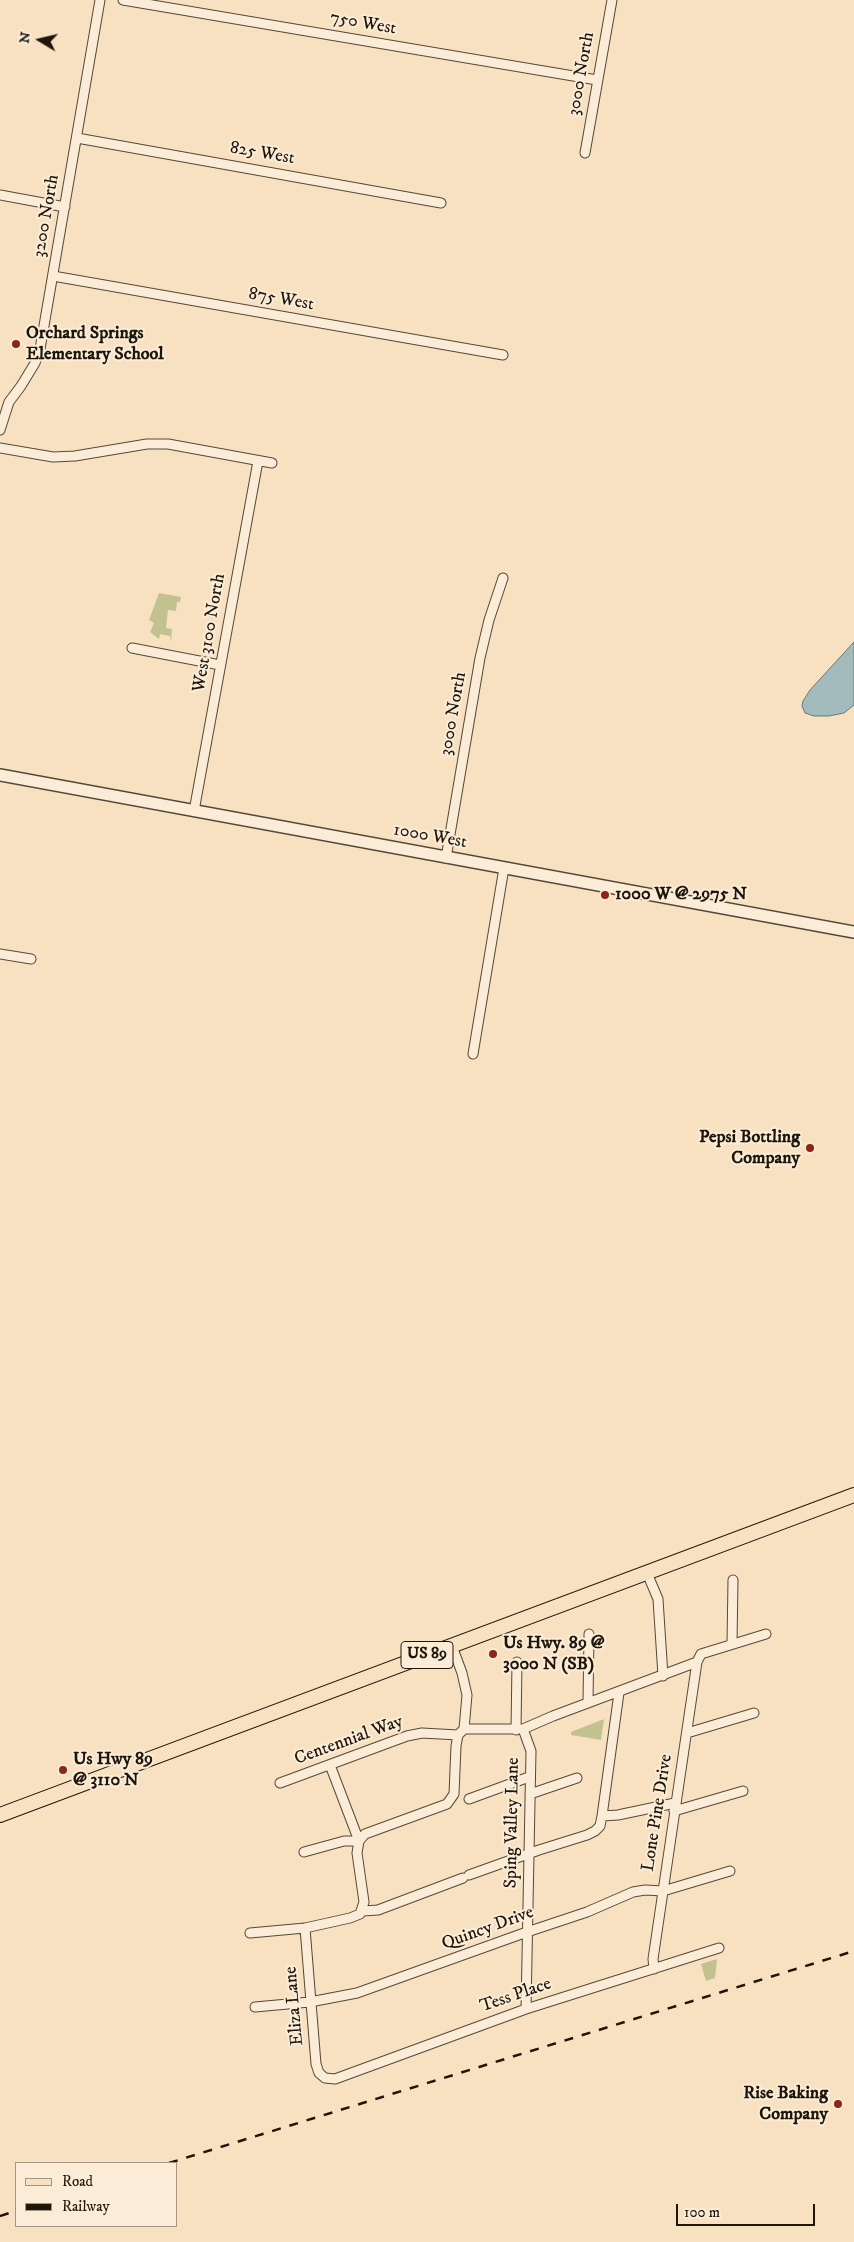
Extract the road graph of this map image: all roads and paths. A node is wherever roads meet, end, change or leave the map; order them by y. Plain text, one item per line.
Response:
1 (100, 0) edge
2 (123, 0) edge
3 (612, 0) edge
4 (597, 80) junction
5 (77, 138) junction
6 (585, 153) dead end
7 (0, 195) edge
8 (441, 203) dead end
9 (65, 207) junction
10 (53, 276) junction
11 (503, 355) dead end
12 (0, 430) edge
13 (0, 448) edge
14 (258, 460) junction
15 (272, 463) dead end
16 (503, 578) dead end
17 (132, 648) dead end
18 (220, 665) junction
19 (0, 776) edge
20 (194, 811) junction
21 (446, 858) junction
22 (504, 868) junction
23 (854, 932) edge
24 (0, 954) edge
25 (31, 959) dead end
26 (473, 1054) dead end
27 (854, 1495) edge
28 (647, 1574) junction
29 (733, 1580) dead end
30 (589, 1634) dead end
31 (766, 1634) dead end
32 (732, 1644) junction
33 (452, 1646) junction
34 (517, 1662) dead end
35 (697, 1662) junction
36 (663, 1676) junction
37 (619, 1693) junction
38 (588, 1703) junction
39 (754, 1713) dead end
40 (520, 1730) junction
41 (461, 1732) junction
42 (687, 1733) junction
43 (330, 1765) junction
44 (529, 1777) junction
45 (577, 1778) dead end
46 (280, 1783) dead end
47 (743, 1791) dead end
48 (530, 1794) junction
49 (469, 1799) dead end
50 (675, 1807) junction
51 (0, 1815) edge
52 (602, 1816) junction
53 (359, 1841) junction
54 (304, 1852) dead end
55 (528, 1854) junction
56 (730, 1871) dead end
57 (663, 1891) junction
58 (363, 1911) junction
59 (304, 1928) junction
60 (527, 1932) junction
61 (250, 1933) dead end
62 (720, 1948) dead end
63 (654, 1970) junction
64 (310, 2002) junction
65 (254, 2007) dead end
66 (526, 2009) junction
67 (325, 2078) joint

1 - 5 street, 3200 North
2 - 4 street, 750 West
3 - 4 street, 3000 North
4 - 6 street, 3000 North
5 - 8 street, 825 West
5 - 9 street, 3200 North
7 - 9 street
9 - 10 street, 3200 North
10 - 11 street, 875 West
10 - 12 street, 3200 North
13 - 14 street
14 - 15 street
14 - 18 street, West 3100 North
16 - 21 street, 3000 North
17 - 18 street
18 - 20 street, West 3100 North
19 - 20 street, 1000 West
20 - 21 street, 1000 West
21 - 22 street, 1000 West
22 - 23 street, 1000 West
22 - 26 street
24 - 25 street
27 - 28 main road, US 89
28 - 33 main road, US 89
28 - 36 street
29 - 32 street
30 - 38 street
31 - 32 street, Centennial Way
32 - 35 street, Centennial Way
33 - 41 street
33 - 51 main road, US 89
34 - 40 street, Sping Valley Lane
35 - 36 street, Centennial Way
35 - 42 street, Lone Pine Drive
36 - 37 street, Centennial Way
37 - 38 street, Centennial Way
37 - 52 street
38 - 40 street, Centennial Way
39 - 42 street
40 - 41 street, Centennial Way
40 - 44 street, Sping Valley Lane
41 - 43 street, Centennial Way
41 - 53 street
42 - 50 street, Lone Pine Drive
43 - 46 street, Centennial Way
43 - 53 street
44 - 48 street, Sping Valley Lane
44 - 49 street
45 - 48 street
47 - 50 street
48 - 55 street, Sping Valley Lane
50 - 52 street
50 - 57 street, Lone Pine Drive
52 - 55 street
53 - 54 street
53 - 58 street
55 - 58 street
55 - 60 street, Sping Valley Lane
56 - 57 street, Quincy Drive
57 - 60 street, Quincy Drive
57 - 63 street, Lone Pine Drive
58 - 59 street
59 - 61 street
59 - 64 street, Eliza Lane
60 - 64 street, Quincy Drive
60 - 66 street, Sping Valley Lane
62 - 63 street, Tess Place
63 - 66 street, Tess Place
64 - 65 street, Quincy Drive
64 - 67 street, Eliza Lane
66 - 67 street, Tess Place

